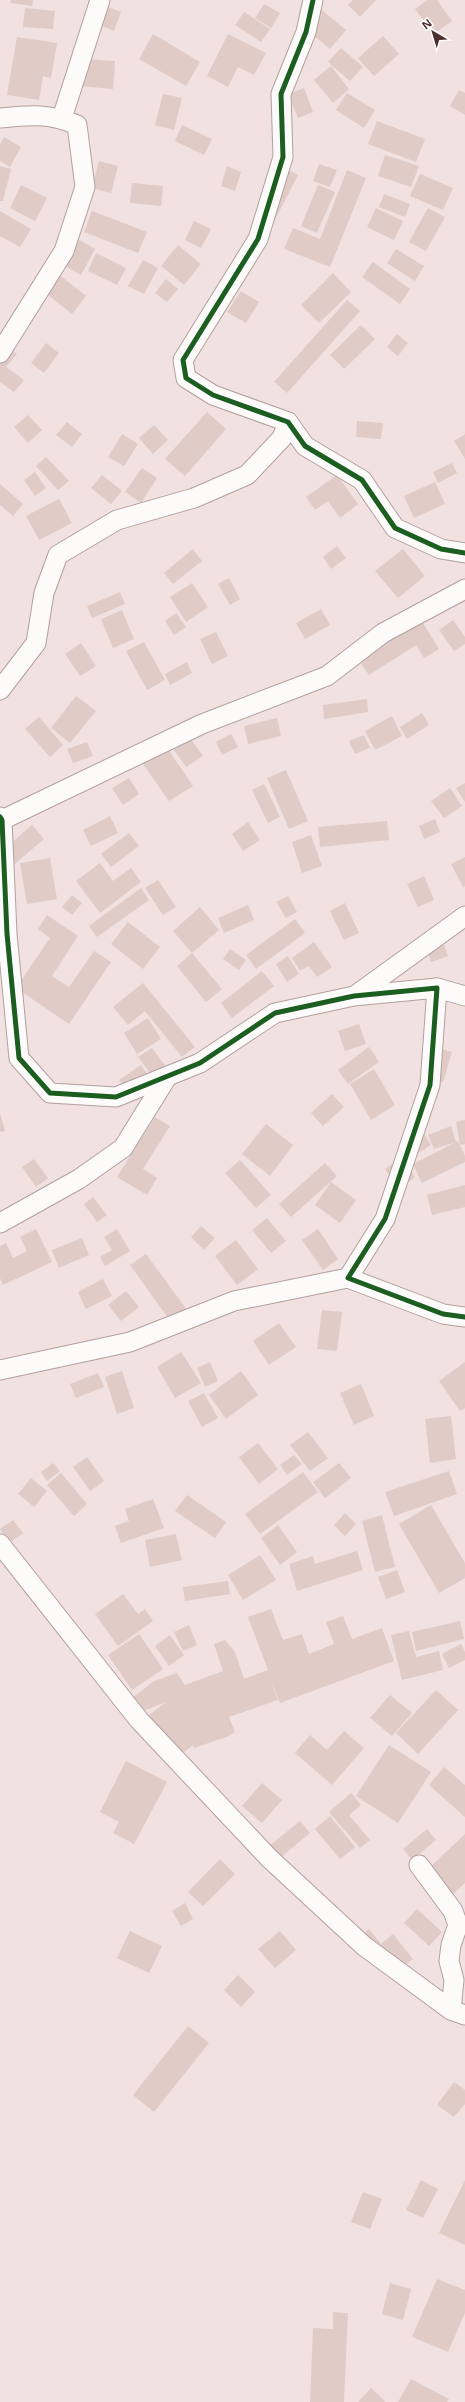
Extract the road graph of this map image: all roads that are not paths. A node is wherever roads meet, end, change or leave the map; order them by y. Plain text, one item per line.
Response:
1 (100, 0) edge
2 (313, 0) edge
3 (0, 118) edge
4 (62, 118) junction
5 (0, 353) edge
6 (288, 422) junction
7 (465, 553) edge
8 (465, 589) edge
9 (0, 690) edge
10 (1, 819) edge
11 (465, 916) edge
12 (437, 988) junction
13 (354, 996) junction
14 (465, 996) edge
15 (167, 1076) junction
16 (0, 1223) edge
17 (348, 1278) junction
18 (465, 1317) edge
19 (0, 1370) edge
20 (0, 1544) edge
21 (419, 1865) dead end
22 (458, 2012) edge

1 - 4 street
2 - 6 street
3 - 4 street
4 - 5 street
6 - 7 street
6 - 9 street
8 - 10 street
10 - 15 street
11 - 13 street
12 - 13 street
12 - 14 street
12 - 17 street
13 - 15 street
15 - 16 street
17 - 18 street
17 - 19 street
20 - 22 street
21 - 22 street

